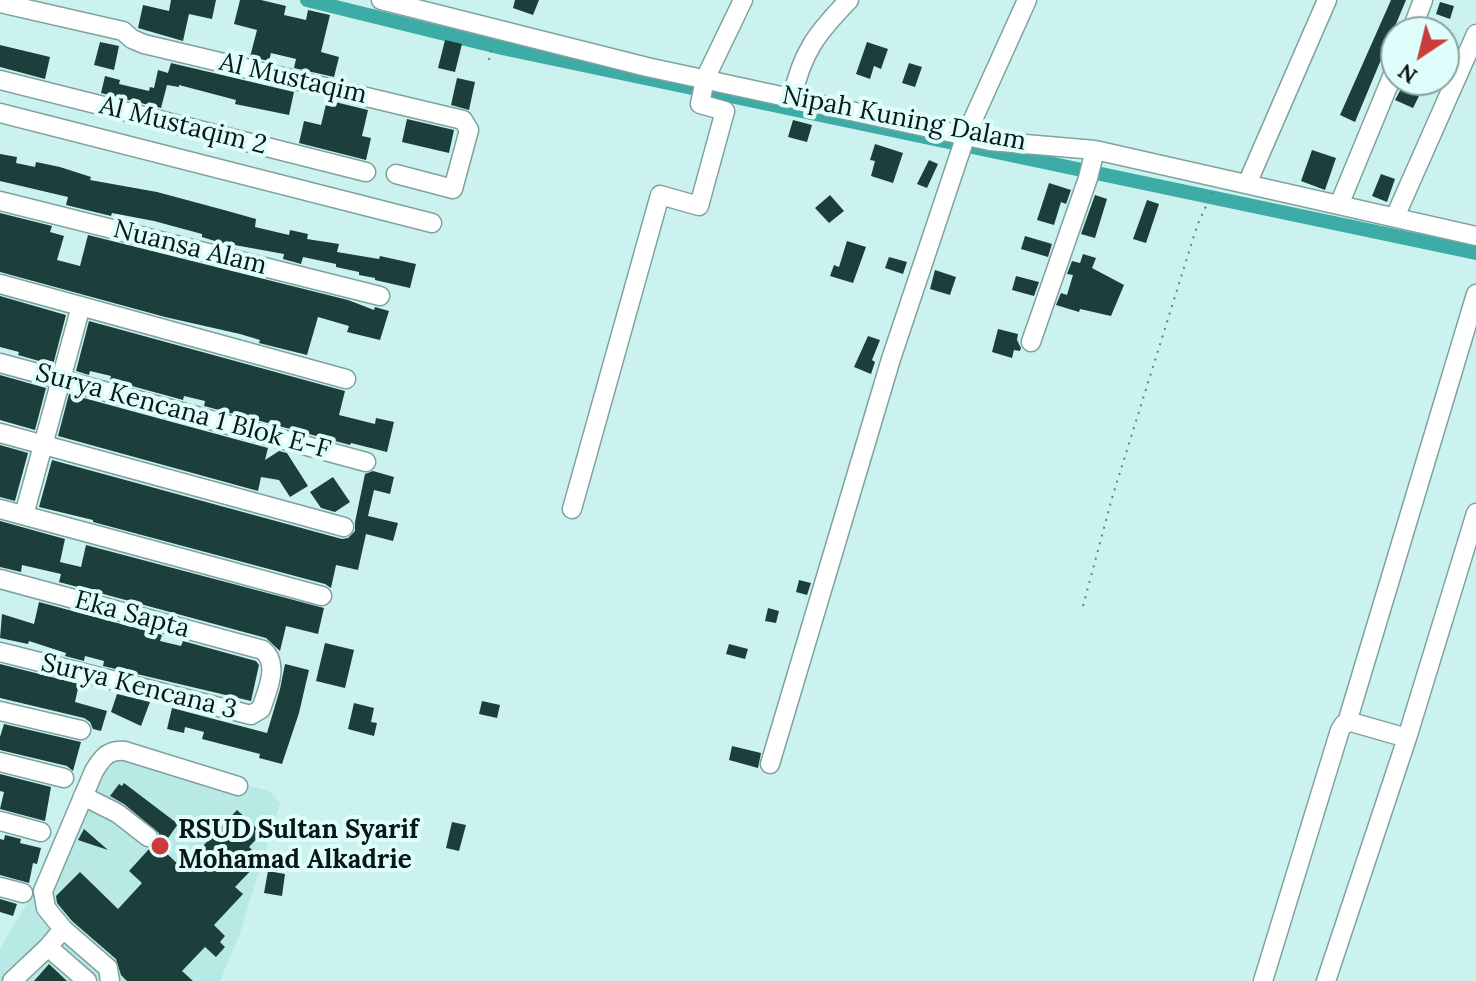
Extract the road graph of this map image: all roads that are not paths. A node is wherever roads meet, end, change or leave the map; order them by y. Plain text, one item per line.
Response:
1 (381, 0) edge
2 (743, 0) edge
3 (849, 0) edge
4 (1027, 0) edge
5 (1327, 0) edge
6 (0, 3) edge
7 (1476, 34) edge
8 (0, 80) edge
9 (705, 81) junction
10 (1384, 96) edge
11 (792, 98) junction
12 (0, 113) edge
13 (964, 141) junction
14 (1092, 164) junction
15 (366, 172) dead end
16 (396, 174) dead end
17 (1247, 184) junction
18 (0, 201) edge
19 (1339, 205) junction
20 (1395, 217) junction
21 (432, 223) dead end
22 (1474, 231) edge
23 (0, 284) edge
24 (1476, 294) edge
25 (380, 296) dead end
26 (81, 306) junction
27 (1031, 342) dead end
28 (0, 363) edge
29 (61, 379) junction
30 (346, 379) dead end
31 (0, 433) edge
32 (43, 445) junction
33 (366, 462) dead end
34 (0, 509) edge
35 (572, 509) dead end
36 (1476, 513) edge
37 (24, 515) junction
38 (344, 527) dead end
39 (0, 579) edge
40 (322, 596) dead end
41 (263, 650) joint
42 (0, 652) edge
43 (0, 711) edge
44 (1349, 716) dead end
45 (81, 730) dead end
46 (1407, 738) junction
47 (0, 762) edge
48 (770, 764) dead end
49 (64, 778) dead end
50 (238, 786) dead end
51 (83, 796) junction
52 (0, 821) edge
53 (41, 832) dead end
54 (148, 837) dead end
55 (0, 887) edge
56 (23, 893) dead end
57 (63, 929) junction
58 (48, 947) junction
59 (12, 981) edge
60 (87, 981) edge
61 (110, 981) edge
62 (1263, 981) edge
63 (1326, 981) edge

1 - 9 street, Nipah Kuning Dalam
2 - 9 street
3 - 11 street
4 - 13 street
5 - 17 street
6 - 16 street, Al Mustaqim
7 - 20 street
8 - 15 street, Al Mustaqim 2
9 - 11 street, Nipah Kuning Dalam
9 - 35 street
10 - 19 street
11 - 13 street, Nipah Kuning Dalam
12 - 21 street
13 - 14 street, Nipah Kuning Dalam
13 - 48 street
14 - 17 street, Nipah Kuning Dalam
14 - 27 street
17 - 19 street, Nipah Kuning Dalam
18 - 25 street, Nuansa Alam
19 - 20 street, Nipah Kuning Dalam
20 - 22 street, Nipah Kuning Dalam
23 - 26 street
24 - 44 street
26 - 29 street
26 - 30 street
28 - 29 street, Surya Kencana 1 Blok E-F
29 - 32 street
29 - 33 street, Surya Kencana 1 Blok E-F
31 - 32 street
32 - 37 street
32 - 38 street
34 - 37 street
36 - 46 street
37 - 40 street
39 - 41 street, Eka Sapta
41 - 42 street, Surya Kencana 3
43 - 45 street
46 - 62 street
46 - 63 street
47 - 49 street
50 - 51 street
51 - 54 street
51 - 57 street
52 - 53 street
55 - 56 street
57 - 58 street
57 - 61 street
58 - 59 street
58 - 60 street

